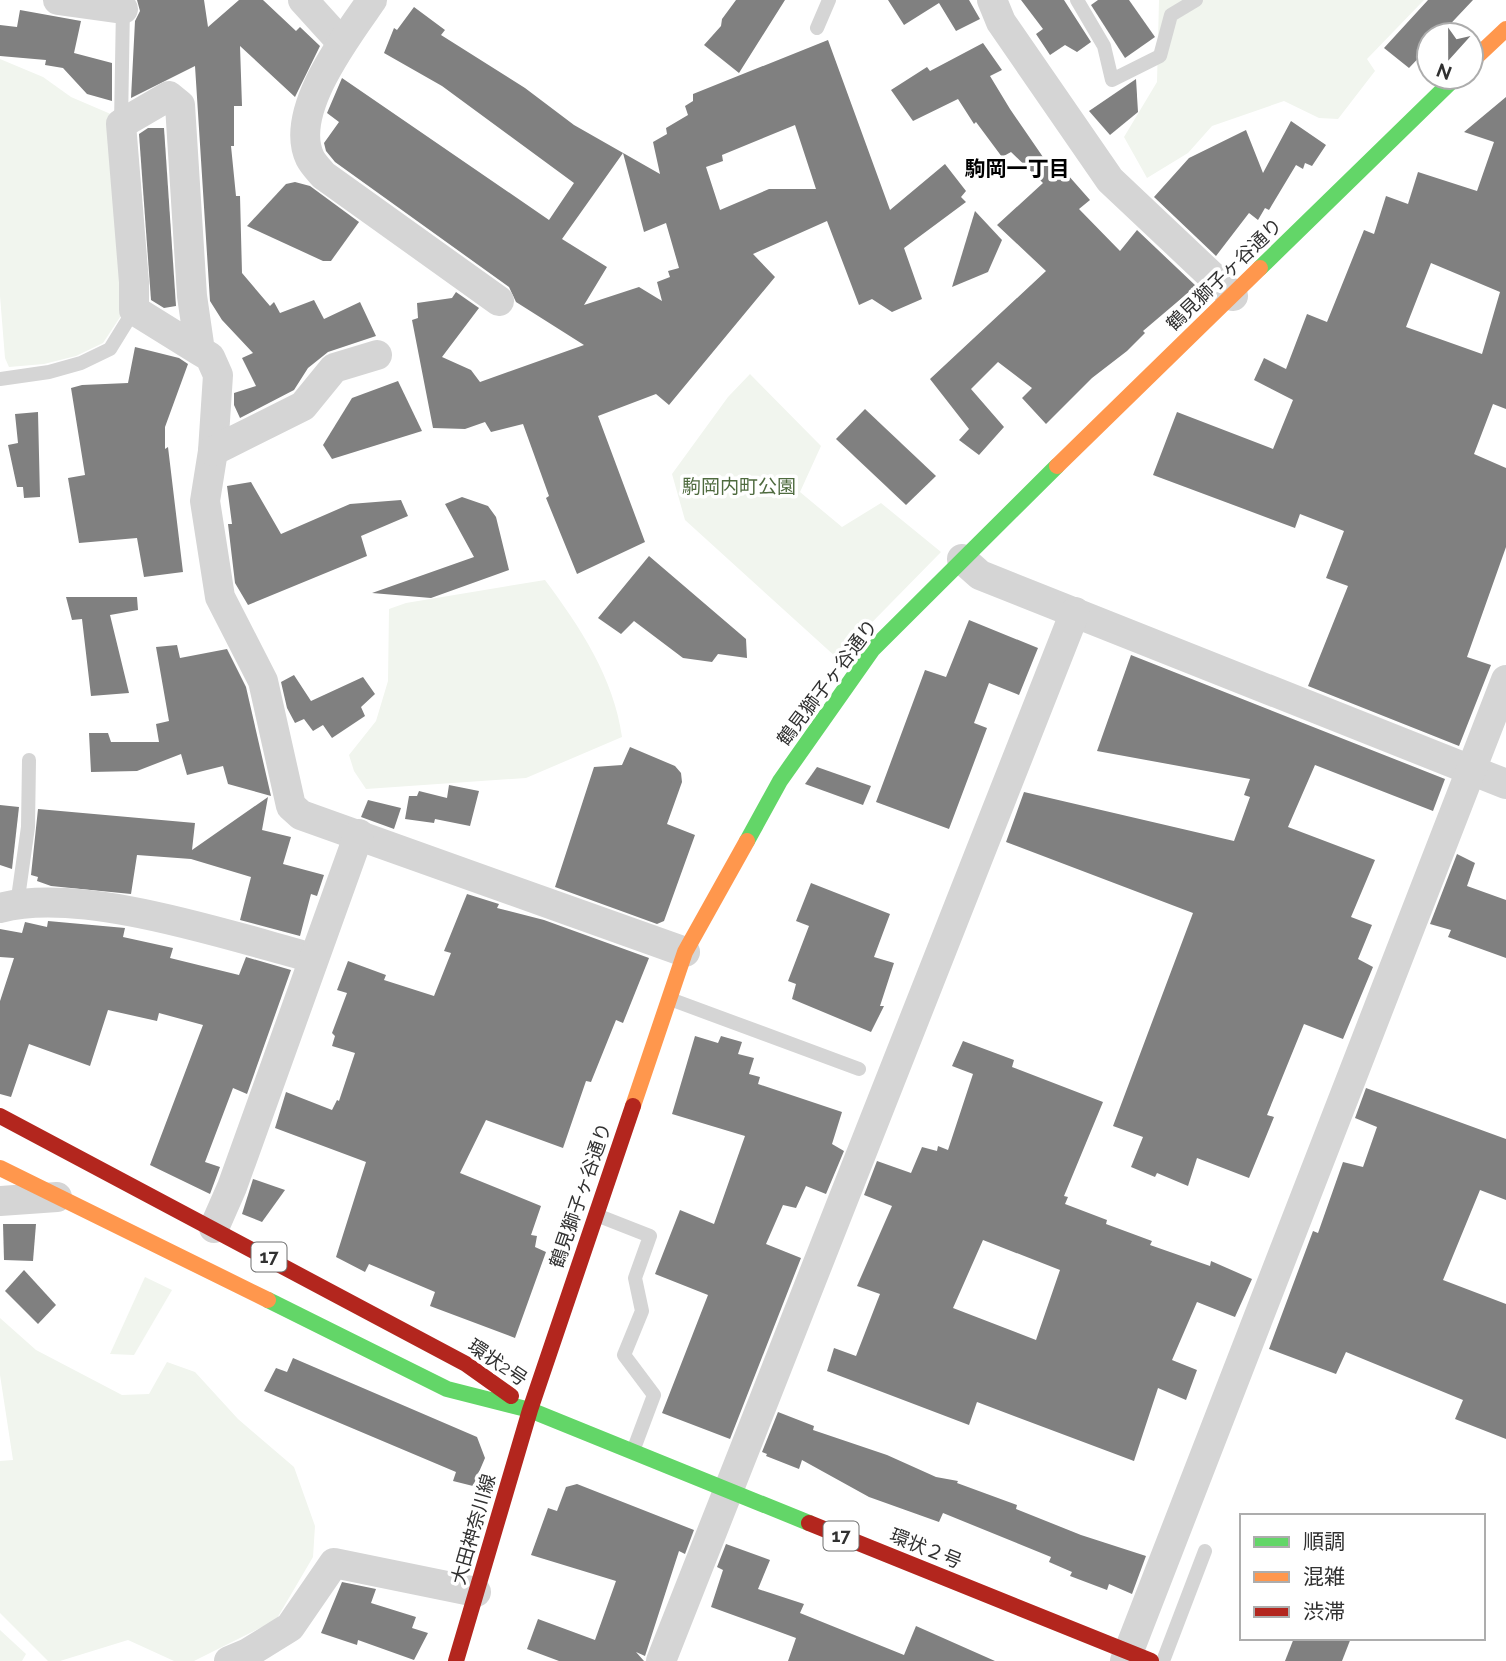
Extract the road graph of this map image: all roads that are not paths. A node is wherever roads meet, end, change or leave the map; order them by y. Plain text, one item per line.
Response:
1 (58, 0) edge
2 (303, 0) edge
3 (372, 0) edge
4 (829, 0) edge
5 (992, 0) edge
6 (1077, 0) edge
7 (1196, 0) edge
8 (123, 4) edge
9 (817, 28) dead end
10 (1506, 29) edge
11 (342, 43) junction
12 (1485, 49) edge
13 (1442, 91) edge
14 (121, 124) junction
15 (1233, 296) junction
16 (499, 301) dead end
17 (134, 310) junction
18 (201, 351) junction
19 (377, 355) dead end
20 (0, 377) edge
21 (213, 451) junction
22 (962, 559) junction
23 (1075, 612) junction
24 (1506, 680) edge
25 (29, 760) dead end
26 (1471, 770) junction
27 (1506, 784) edge
28 (359, 834) junction
29 (9, 906) edge
30 (685, 952) junction
31 (313, 958) junction
32 (669, 998) junction
33 (859, 1069) dead end
34 (0, 1116) edge
35 (0, 1168) edge
36 (57, 1197) junction
37 (0, 1201) edge
38 (595, 1214) junction
39 (214, 1228) junction
40 (530, 1410) junction
41 (633, 1452) junction
42 (727, 1490) junction
43 (1205, 1551) dead end
44 (476, 1592) junction
45 (1135, 1658) edge
46 (229, 1661) edge
47 (456, 1661) edge
48 (661, 1661) edge
49 (1163, 1661) edge

1 - 8 street
2 - 11 street
3 - 11 street
4 - 9 lane
5 - 15 street
6 - 7 lane
8 - 14 lane
10 - 12 main road
11 - 16 street
13 - 15 main road, 鶴見獅子ヶ谷通り
14 - 17 street
14 - 18 street
15 - 22 main road, 鶴見獅子ヶ谷通り
17 - 18 street
17 - 20 lane
18 - 21 street
19 - 21 street
21 - 28 street
22 - 23 street
22 - 30 main road, 鶴見獅子ヶ谷通り
23 - 26 street
23 - 42 street
24 - 26 street
25 - 29 lane
26 - 27 street
26 - 45 street
28 - 30 street
28 - 31 street
29 - 31 street
30 - 32 main road, 鶴見獅子ヶ谷通り
31 - 39 street
32 - 33 lane
32 - 38 main road, 鶴見獅子ヶ谷通り
34 - 39 main road, 環状2号 / 17
35 - 36 main road, 環状2号 / 17
36 - 37 street
36 - 40 main road, 環状2号 / 17
38 - 40 main road, 鶴見獅子ヶ谷通り
38 - 41 lane
39 - 40 main road, 環状2号 / 17
40 - 41 main road, 環状２号 / 17
40 - 44 main road, 大田神奈川線
41 - 42 main road, 環状２号 / 17
42 - 45 main road, 環状２号 / 17
42 - 48 street
43 - 49 lane
44 - 46 street
44 - 47 main road, 大田神奈川線

